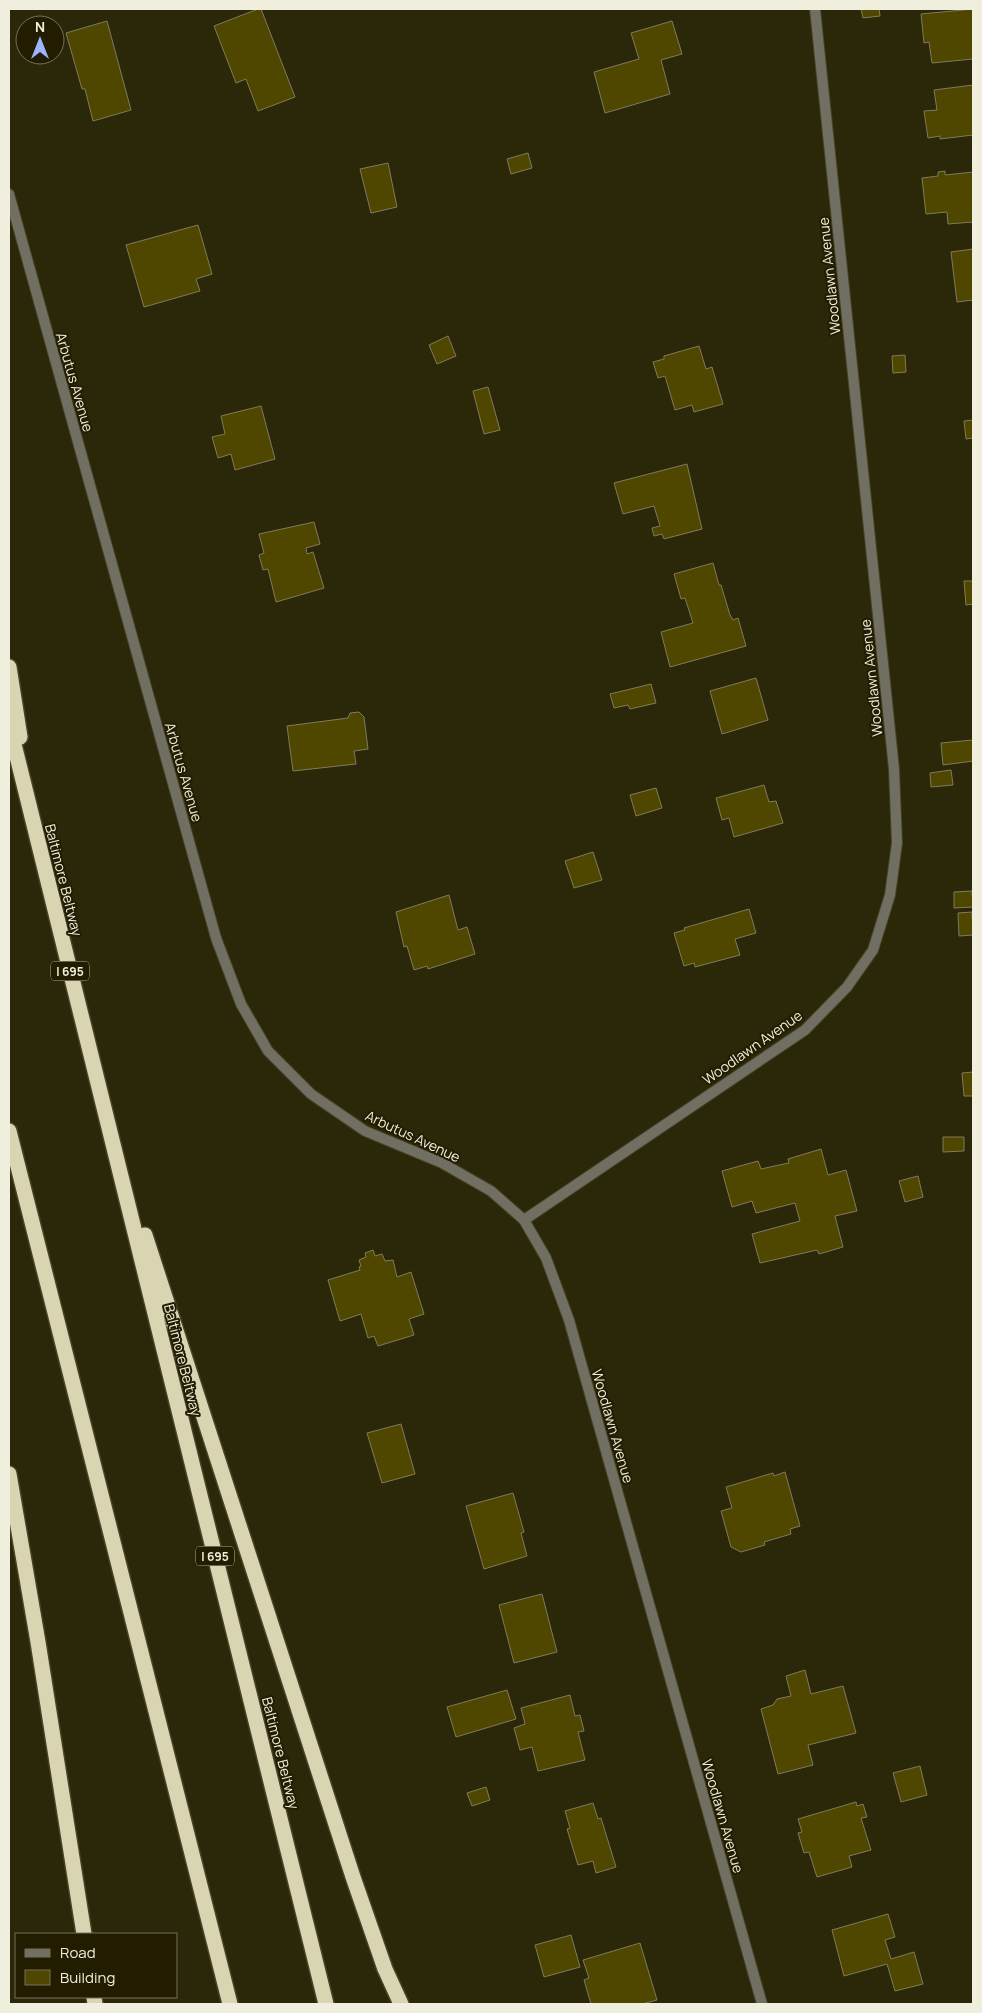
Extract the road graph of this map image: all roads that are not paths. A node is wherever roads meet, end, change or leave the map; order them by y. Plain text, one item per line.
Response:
1 (815, 9) edge
2 (9, 194) edge
3 (9, 667) edge
4 (9, 724) edge
5 (36, 835) junction
6 (104, 1108) junction
7 (9, 1132) edge
8 (524, 1220) junction
9 (9, 1474) edge
10 (84, 1933) edge
11 (230, 2004) edge
12 (326, 2004) edge
13 (401, 2004) edge
14 (762, 2004) edge

1 - 8 street, Woodlawn Avenue
2 - 8 street, Arbutus Avenue
3 - 5 highway
4 - 5 highway, Baltimore Beltway / I 695
5 - 6 highway, Baltimore Beltway / I 695
6 - 12 highway, Baltimore Beltway / I 695
6 - 13 highway
7 - 11 highway
8 - 14 street, Woodlawn Avenue
9 - 10 highway

